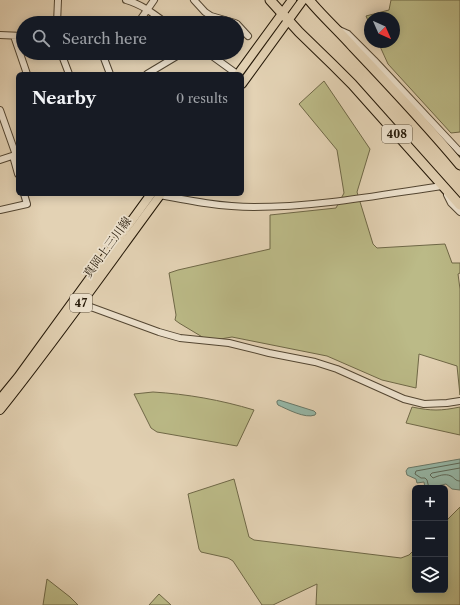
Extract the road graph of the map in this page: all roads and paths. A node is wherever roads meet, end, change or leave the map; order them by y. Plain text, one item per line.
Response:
1 (58, 0) edge
2 (126, 0) edge
3 (154, 0) edge
4 (194, 0) edge
5 (270, 0) edge
6 (292, 0) edge
7 (303, 0) edge
8 (309, 0) edge
9 (148, 10) junction
10 (57, 16) edge
11 (143, 16) edge
12 (156, 16) edge
13 (211, 16) edge
14 (286, 17) junction
15 (336, 28) junction
16 (244, 32) edge
17 (0, 35) edge
18 (14, 36) joint
19 (248, 36) dead end
20 (16, 42) edge
21 (22, 60) edge
22 (64, 60) edge
23 (105, 60) edge
24 (172, 60) edge
25 (218, 60) edge
26 (26, 72) edge
27 (68, 72) edge
28 (109, 72) edge
29 (156, 72) edge
30 (235, 72) edge
31 (240, 72) edge
32 (244, 79) edge
33 (0, 110) edge
34 (460, 152) edge
35 (16, 155) edge
36 (0, 160) edge
37 (460, 165) edge
38 (442, 186) junction
39 (25, 196) edge
40 (156, 196) edge
41 (166, 196) edge
42 (460, 205) edge
43 (0, 210) edge
44 (460, 212) edge
45 (79, 300) junction
46 (0, 399) edge
47 (460, 401) edge
48 (0, 410) edge

1 - 10 street
2 - 9 street
3 - 9 street
4 - 13 street
5 - 14 highway, 408
6 - 14 main road
7 - 14 main road
8 - 15 highway, 408
9 - 11 street
9 - 12 street
14 - 31 main road
14 - 32 main road
14 - 38 highway, 408
15 - 34 street
15 - 37 highway, 408
16 - 19 street
17 - 18 street
18 - 20 street
21 - 26 street
22 - 27 street
23 - 28 street
24 - 29 street
25 - 30 street
33 - 35 street
35 - 36 street
38 - 41 street
38 - 42 highway, 408
38 - 44 street
39 - 43 street
40 - 45 main road, 真岡上三川線 / 47
45 - 46 main road, 真岡上三川線 / 47
45 - 47 street
45 - 48 main road, 真岡上三川線 / 47

